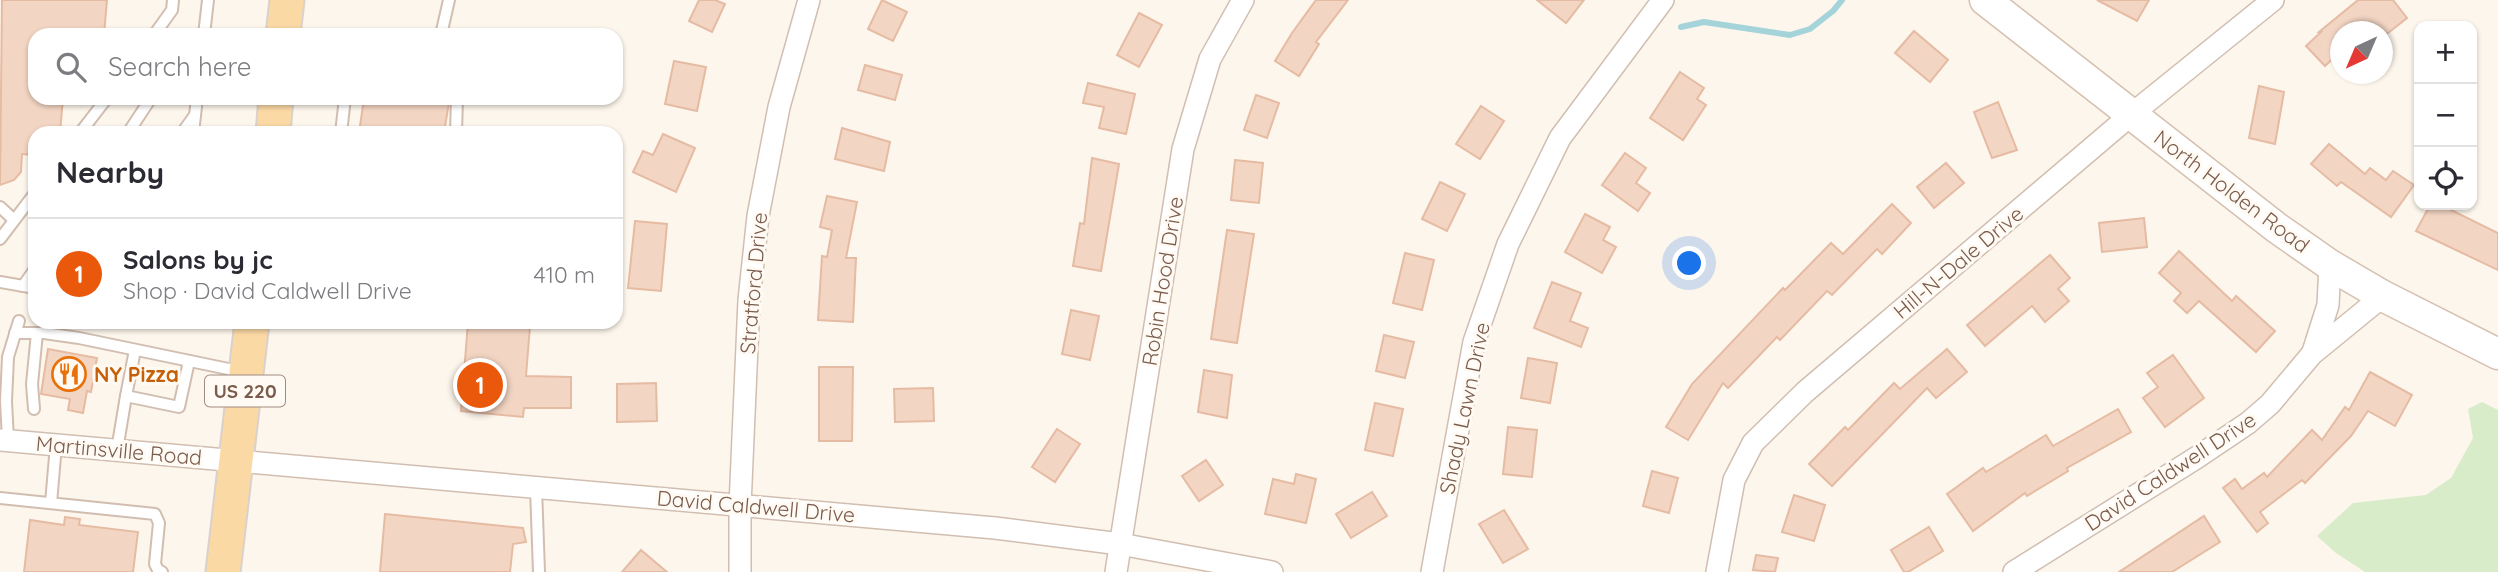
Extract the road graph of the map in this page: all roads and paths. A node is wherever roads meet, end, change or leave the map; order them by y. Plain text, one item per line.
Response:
1 (173, 0) edge
2 (208, 0) edge
3 (287, 0) edge
4 (449, 0) edge
5 (809, 0) edge
6 (1243, 0) edge
7 (1663, 0) edge
8 (1985, 0) edge
9 (2273, 0) edge
10 (159, 28) edge
11 (205, 28) edge
12 (284, 28) edge
13 (443, 28) edge
14 (102, 105) edge
15 (146, 105) edge
16 (196, 105) edge
17 (275, 105) edge
18 (344, 105) edge
19 (457, 105) edge
20 (2132, 114) junction
21 (195, 115) junction
22 (85, 126) edge
23 (133, 126) edge
24 (187, 126) edge
25 (194, 126) edge
26 (273, 126) edge
27 (342, 126) edge
28 (456, 126) edge
29 (28, 202) edge
30 (0, 207) edge
31 (14, 220) junction
32 (0, 239) edge
33 (2330, 265) junction
34 (0, 282) edge
35 (28, 287) edge
36 (2383, 296) junction
37 (19, 321) dead end
38 (251, 329) edge
39 (15, 333) junction
40 (37, 333) junction
41 (135, 350) junction
42 (2312, 354) junction
43 (2498, 354) edge
44 (189, 361) junction
45 (247, 373) junction
46 (126, 396) junction
47 (34, 409) dead end
48 (4, 440) edge
49 (56, 445) junction
50 (117, 450) junction
51 (237, 461) junction
52 (536, 488) junction
53 (0, 498) edge
54 (51, 503) junction
55 (740, 506) junction
56 (1120, 544) junction
57 (162, 572) edge
58 (223, 572) edge
59 (539, 572) edge
60 (740, 572) edge
61 (1116, 572) edge
62 (1272, 572) edge
63 (1432, 572) edge
64 (1717, 572) edge
65 (2014, 572) edge

1 - 10 lane
2 - 11 lane
3 - 12 main road
4 - 13 lane
5 - 55 street, Stratford Drive
6 - 56 street, Robin Hood Drive
7 - 63 street, Shady Lawn Drive
8 - 20 main road, North Holden Road
9 - 20 street, Hill-N-Dale Drive
14 - 22 lane
15 - 23 lane
16 - 21 lane
17 - 26 main road
18 - 27 lane
19 - 28 lane
20 - 33 main road, North Holden Road
20 - 64 street, Hill-N-Dale Drive
21 - 24 lane
21 - 25 lane
29 - 31 lane
30 - 31 lane
31 - 32 lane
33 - 36 main road, North Holden Road
33 - 42 street, David Caldwell Drive
34 - 35 lane
36 - 42 street, David Caldwell Drive
36 - 43 main road, North Holden Road
37 - 39 lane
38 - 45 main road, US 220
39 - 40 lane
39 - 48 lane
40 - 41 lane
40 - 47 lane
41 - 44 lane
41 - 46 lane
42 - 65 street, David Caldwell Drive
44 - 45 lane
44 - 46 lane
45 - 51 main road, US 220
46 - 50 lane
48 - 49 street, Martinsville Road
49 - 50 street, Martinsville Road
49 - 54 lane
50 - 51 street, Martinsville Road
51 - 52 street, David Caldwell Drive
51 - 58 main road, US 220
52 - 55 street, David Caldwell Drive
52 - 59 lane
53 - 54 lane
54 - 57 lane
55 - 56 street, David Caldwell Drive
55 - 60 street, Stratford Drive
56 - 61 street, Robin Hood Drive
56 - 62 street, David Caldwell Drive

